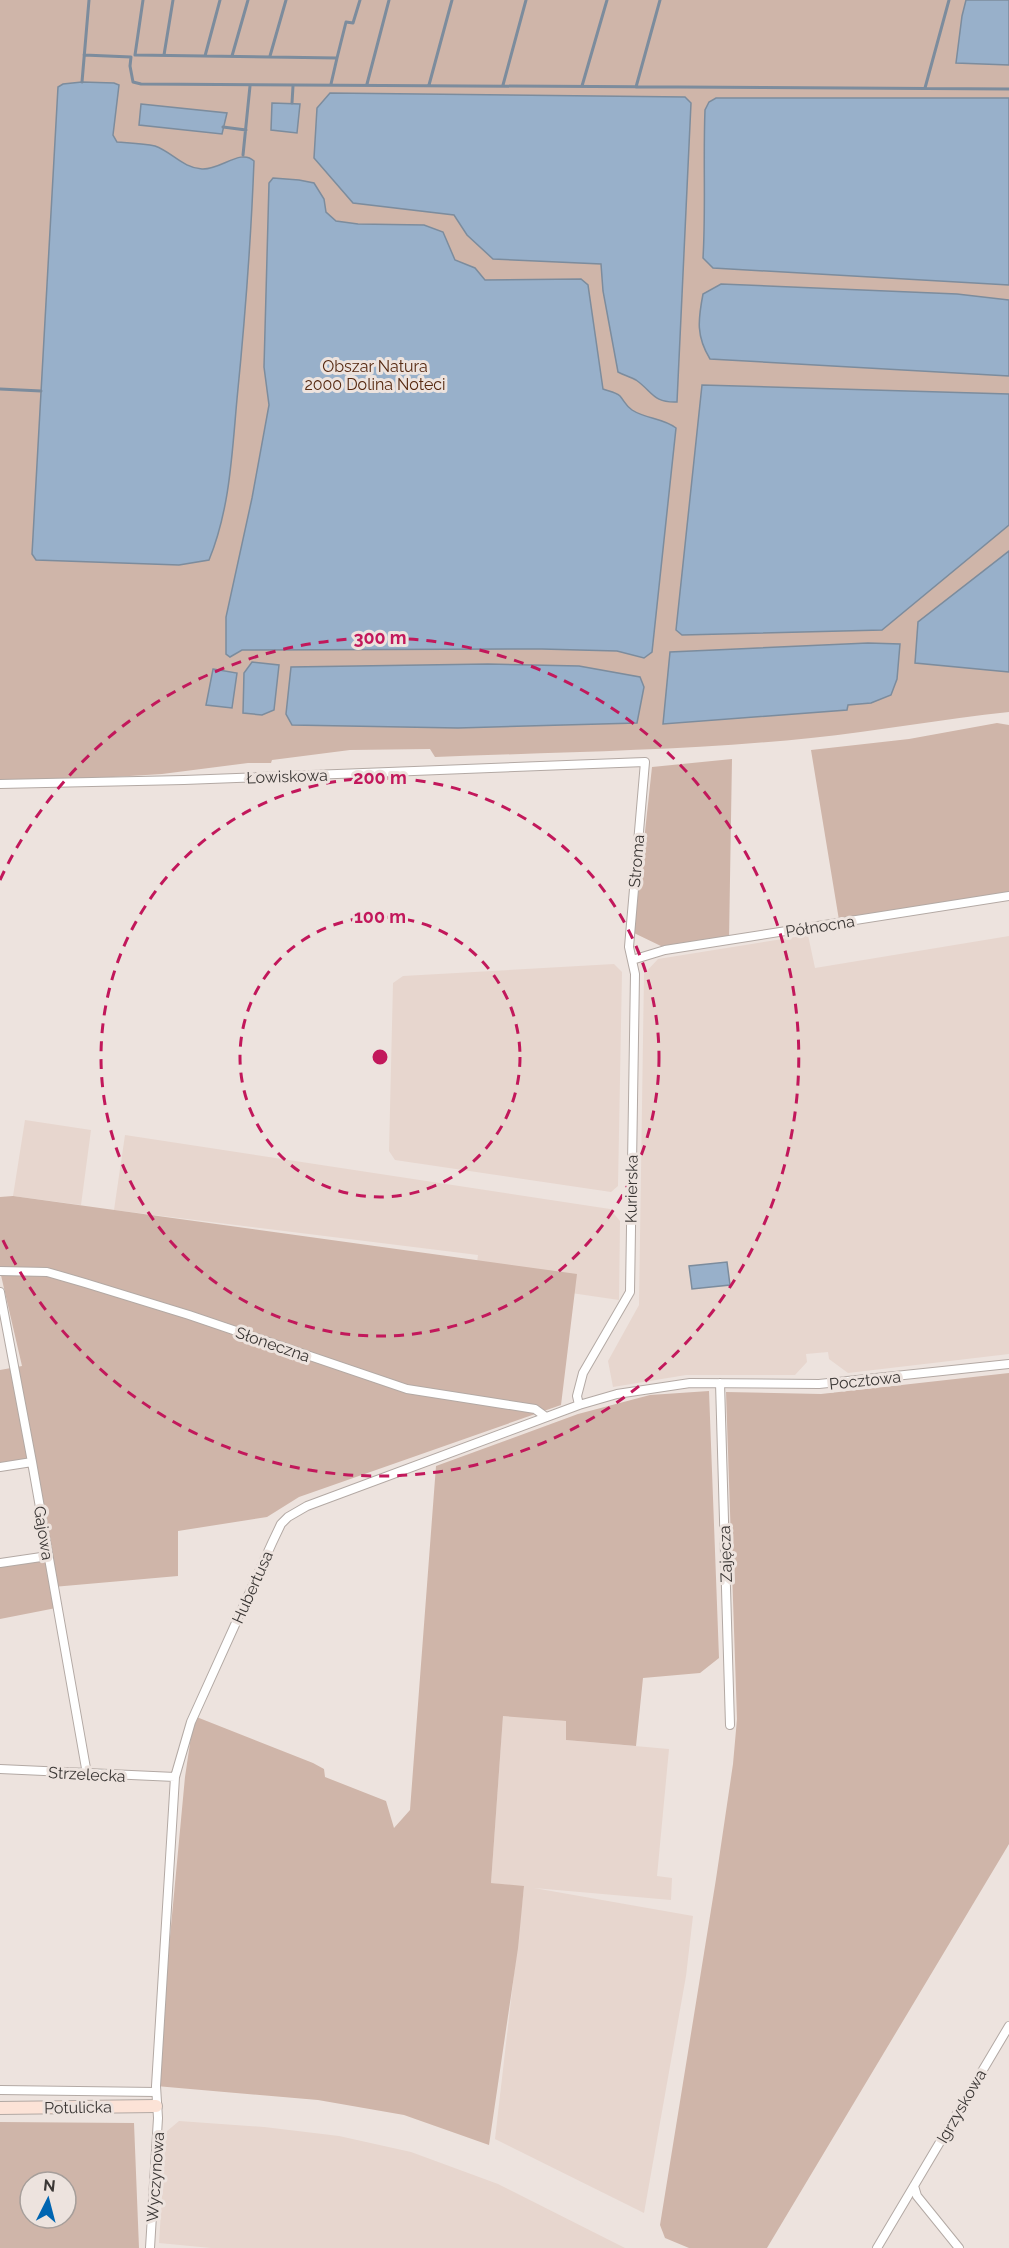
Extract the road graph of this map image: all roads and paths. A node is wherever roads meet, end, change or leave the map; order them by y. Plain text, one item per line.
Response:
1 (645, 762) joint
2 (0, 784) edge
3 (1009, 896) edge
4 (632, 960) junction
5 (0, 1271) edge
6 (0, 1292) edge
7 (1009, 1364) edge
8 (720, 1383) junction
9 (579, 1405) junction
10 (546, 1417) junction
11 (32, 1462) junction
12 (0, 1467) edge
13 (48, 1556) junction
14 (0, 1563) edge
15 (730, 1725) dead end
16 (0, 1769) edge
17 (87, 1774) junction
18 (175, 1777) junction
19 (1009, 2026) edge
20 (0, 2090) edge
21 (156, 2092) junction
22 (156, 2106) junction
23 (0, 2108) edge
24 (914, 2187) junction
25 (150, 2248) edge
26 (876, 2248) edge
27 (959, 2248) edge

1 - 2 street, Łowiskowa
1 - 4 street, Stroma
3 - 4 street, Północna
4 - 9 street, Kurierska
5 - 10 street, Słoneczna
6 - 11 street, Gajowa
7 - 8 street, Pocztowa
8 - 9 street, Hubertusa
8 - 15 street, Zajęcza
9 - 10 street, Hubertusa
10 - 18 street, Hubertusa
11 - 12 street
11 - 13 street, Gajowa
13 - 14 street
13 - 17 street, Gajowa
16 - 17 street, Strzelecka
17 - 18 street, Strzelecka
18 - 21 street, Hubertusa
19 - 24 street, Igrzyskowa
20 - 21 street
21 - 22 street, Hubertusa
22 - 23 street, Potulicka
22 - 25 street, Wyczynowa
24 - 26 street, Igrzyskowa
24 - 27 street

